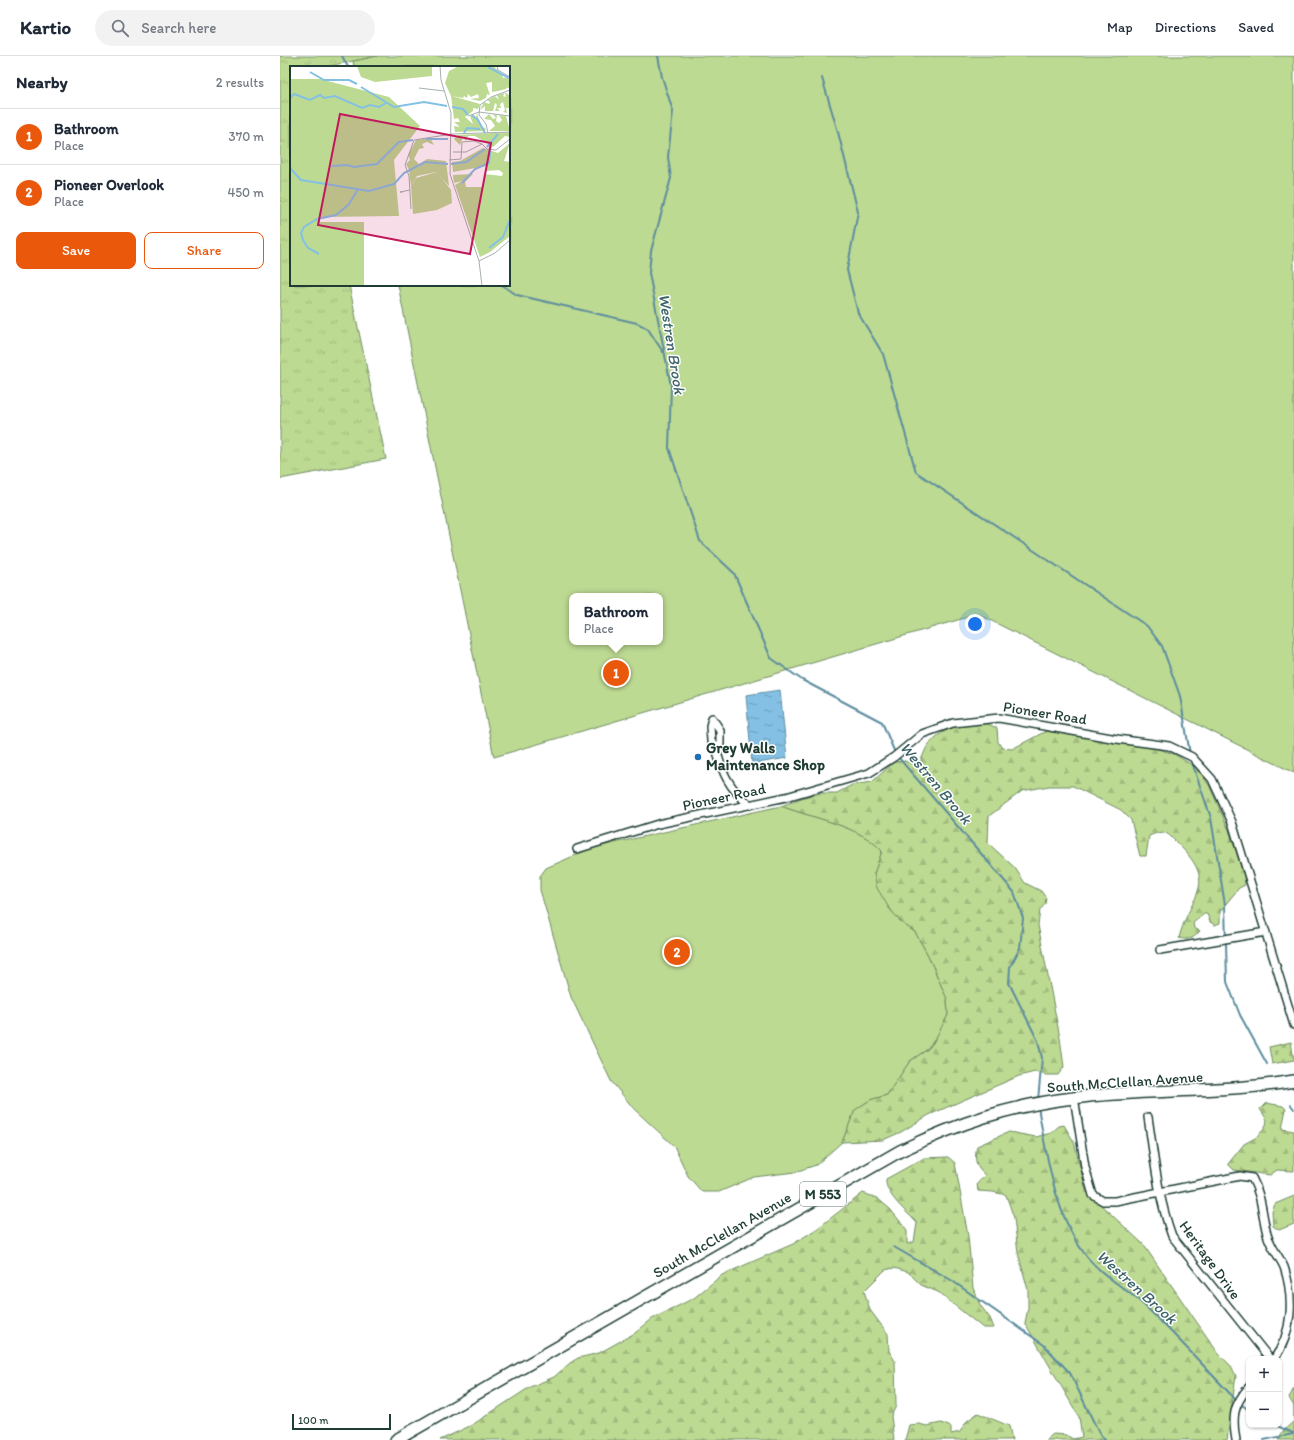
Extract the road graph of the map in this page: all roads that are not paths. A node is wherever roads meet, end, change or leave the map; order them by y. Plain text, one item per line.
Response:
1 (716, 746) dead end
2 (750, 805) junction
3 (577, 849) dead end
4 (1266, 932) junction
5 (1160, 950) dead end
6 (1294, 1025) edge
7 (1294, 1081) edge
8 (1074, 1097) junction
9 (1148, 1117) dead end
10 (1159, 1192) junction
11 (1268, 1356) edge
12 (1276, 1356) edge
13 (1246, 1391) edge
14 (396, 1440) edge
15 (1236, 1440) edge

1 - 2 street
2 - 3 street, Pioneer Road
2 - 4 street, Pioneer Road
4 - 5 street
4 - 6 street, Pioneer Road
7 - 8 main road, South McClellan Avenue / M 553
8 - 10 street
8 - 14 main road, South McClellan Avenue / M 553
9 - 10 street, Heritage Drive
10 - 11 street, Heritage Drive
10 - 12 street
13 - 15 street

